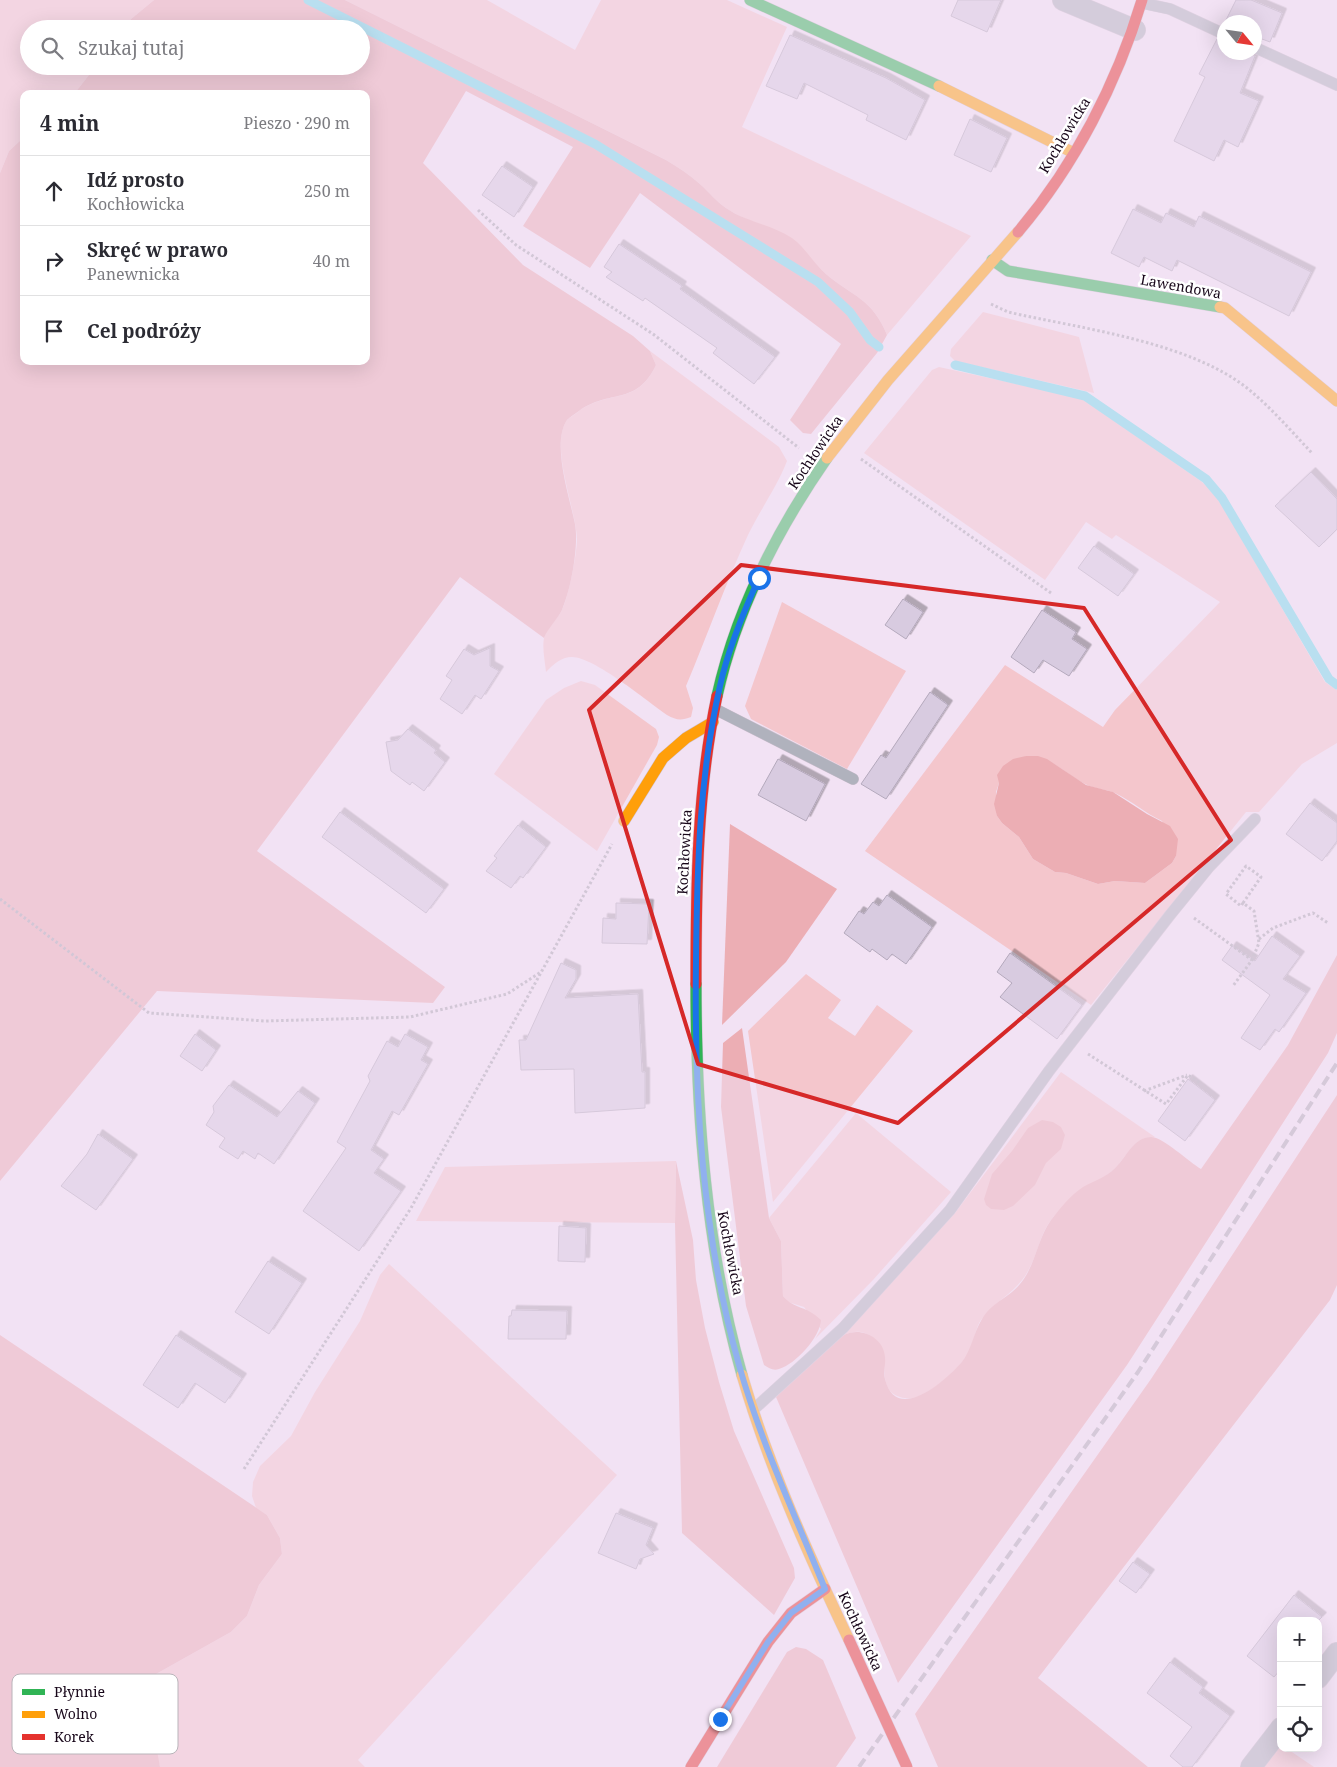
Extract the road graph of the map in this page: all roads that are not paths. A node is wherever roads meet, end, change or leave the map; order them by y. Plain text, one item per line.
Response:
1 (750, 0) edge
2 (1063, 0) edge
3 (1142, 1) edge
4 (1135, 30) junction
5 (1217, 31) edge
6 (1262, 51) edge
7 (1337, 85) edge
8 (1072, 152) junction
9 (992, 260) junction
10 (1337, 401) edge
11 (715, 708) junction
12 (712, 722) junction
13 (853, 779) dead end
14 (1255, 819) dead end
15 (624, 821) road end
16 (753, 1410) junction
17 (825, 1589) junction
18 (1337, 1654) edge
19 (1322, 1673) edge
20 (1277, 1733) edge
21 (691, 1767) edge
22 (907, 1767) edge
23 (1251, 1767) edge

1 - 8 street
2 - 4 street
3 - 4 street, Kochłowicka
3 - 5 lane
4 - 8 street, Kochłowicka
6 - 7 lane
8 - 9 street, Kochłowicka
9 - 10 street, Lawendowa
9 - 11 street, Kochłowicka
11 - 12 street, Kochłowicka
11 - 13 lane
12 - 15 street
12 - 16 street, Kochłowicka
14 - 16 lane
16 - 17 street, Kochłowicka
17 - 21 street
17 - 22 street, Kochłowicka, bridge
18 - 19 street
20 - 23 street

